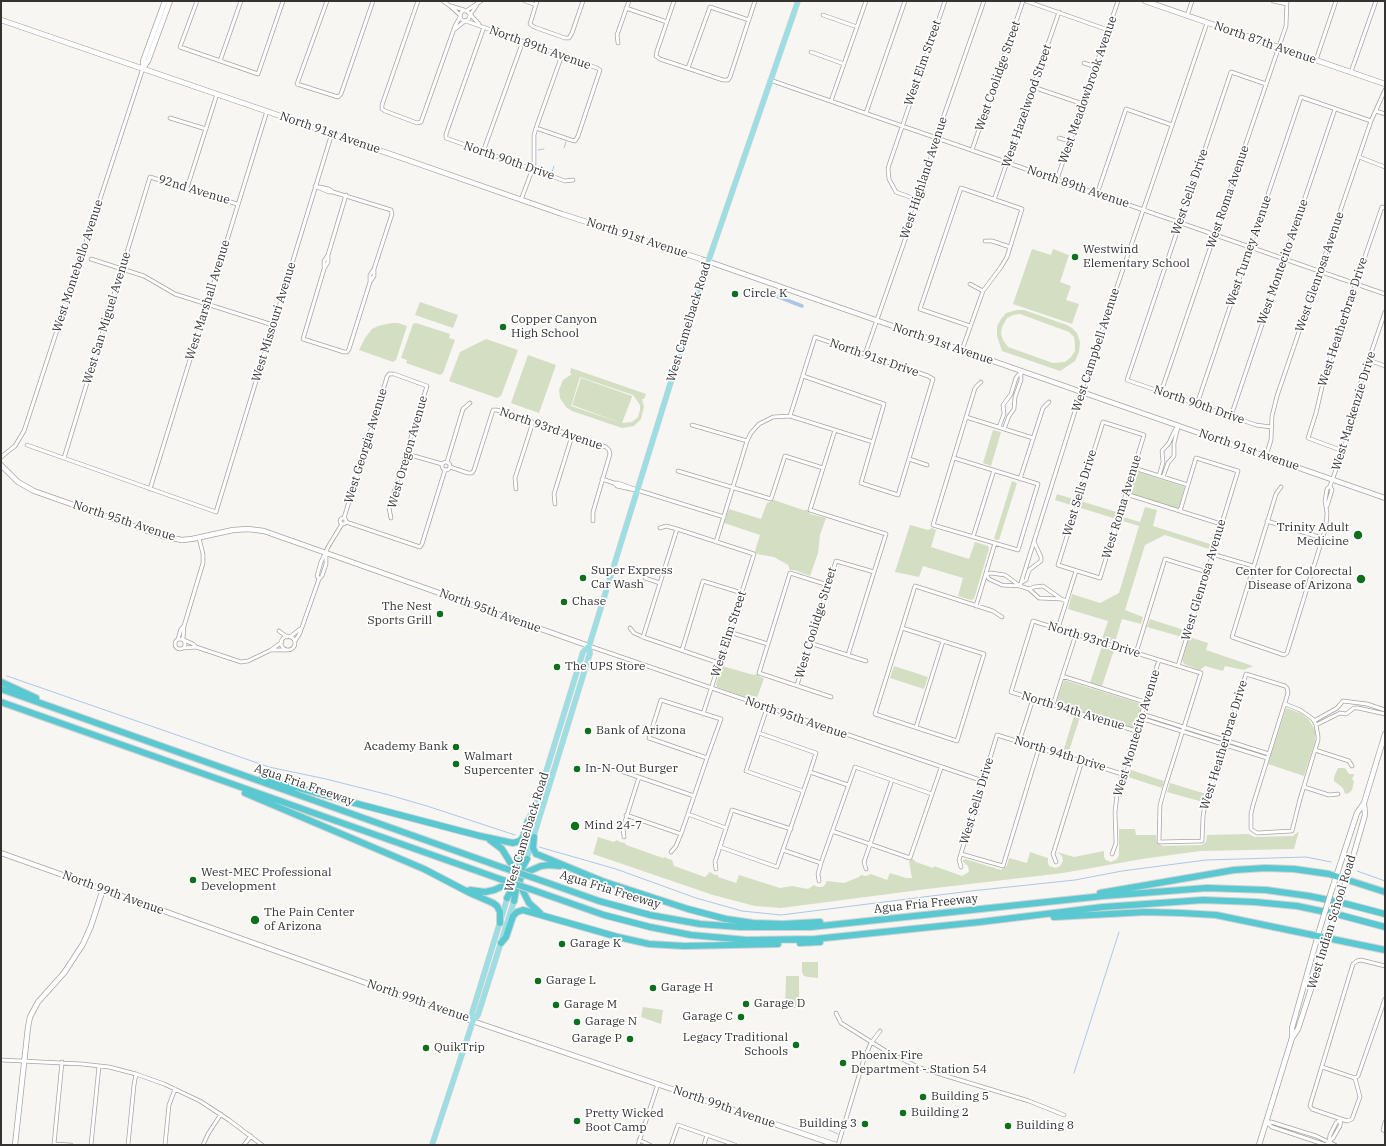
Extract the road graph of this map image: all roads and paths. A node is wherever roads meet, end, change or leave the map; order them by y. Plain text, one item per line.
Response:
1 (165, 1) edge
2 (170, 1) edge
3 (197, 1) edge
4 (241, 1) edge
5 (283, 1) edge
6 (327, 1) edge
7 (373, 1) edge
8 (418, 1) edge
9 (443, 1) edge
10 (481, 1) edge
11 (525, 1) edge
12 (583, 1) edge
13 (629, 1) edge
14 (674, 1) edge
15 (755, 1) edge
16 (798, 1) edge
17 (866, 1) edge
18 (905, 1) edge
19 (945, 1) edge
20 (984, 1) edge
21 (1025, 1) edge
22 (1118, 1) edge
23 (1145, 1) edge
24 (1192, 1) edge
25 (1273, 1) edge
26 (1336, 1) edge
27 (1376, 1) edge
28 (1151, 2) edge
29 (536, 3) edge
30 (1287, 3) edge
31 (477, 5) junction
32 (450, 6) junction
33 (626, 8) junction
34 (465, 10) junction
35 (1059, 12) junction
36 (470, 15) junction
37 (823, 15) dead end
38 (460, 16) junction
39 (1187, 16) junction
40 (1, 20) edge
41 (749, 20) junction
42 (466, 21) junction
43 (667, 22) junction
44 (1207, 23) junction
45 (482, 26) junction
46 (857, 27) junction
47 (455, 29) junction
48 (1108, 30) junction
49 (523, 41) junction
50 (618, 43) dead end
51 (1279, 48) junction
52 (811, 52) dead end
53 (562, 55) junction
54 (1316, 60) junction
55 (220, 61) junction
56 (1084, 63) dead end
57 (844, 64) junction
58 (1096, 67) junction
59 (142, 68) junction
60 (688, 68) junction
61 (1351, 72) junction
62 (770, 80) junction
63 (1266, 84) junction
64 (1385, 84) edge
65 (1033, 87) junction
66 (1385, 90) edge
67 (217, 94) junction
68 (831, 101) junction
69 (1083, 104) junction
70 (1335, 109) junction
71 (267, 111) junction
72 (1376, 111) junction
73 (866, 113) junction
74 (1385, 114) edge
75 (170, 118) dead end
76 (1371, 121) junction
77 (1172, 125) junction
78 (902, 126) junction
79 (536, 128) junction
80 (206, 129) junction
81 (332, 133) junction
82 (936, 138) junction
83 (1059, 138) dead end
84 (1070, 141) junction
85 (972, 150) junction
86 (483, 152) junction
87 (1359, 157) junction
88 (1007, 163) junction
89 (1385, 167) edge
90 (532, 169) junction
91 (150, 177) joint
92 (1057, 179) junction
93 (573, 180) dead end
94 (316, 186) junction
95 (188, 188) junction
96 (1097, 194) junction
97 (346, 196) junction
98 (521, 200) junction
99 (918, 200) junction
100 (994, 200) junction
101 (237, 204) junction
102 (1383, 208) edge
103 (1143, 209) junction
104 (1180, 222) junction
105 (1216, 234) junction
106 (985, 241) dead end
107 (1250, 246) junction
108 (1010, 247) junction
109 (91, 258) dead end
110 (1284, 258) junction
111 (708, 262) junction
112 (122, 268) junction
113 (1320, 271) junction
114 (970, 284) dead end
115 (1355, 284) junction
116 (983, 291) junction
117 (1385, 294) edge
118 (207, 304) junction
119 (1385, 312) edge
120 (877, 320) junction
121 (273, 325) junction
122 (970, 326) junction
123 (962, 350) junction
124 (865, 354) junction
125 (1369, 360) junction
126 (1385, 366) edge
127 (1021, 371) junction
128 (804, 376) junction
129 (1127, 380) joint
130 (981, 382) dead end
131 (427, 386) joint
132 (1081, 392) junction
133 (1161, 392) junction
134 (1049, 402) dead end
135 (470, 403) dead end
136 (1197, 404) junction
137 (1004, 414) junction
138 (790, 416) junction
139 (1009, 416) junction
140 (1231, 416) junction
141 (966, 417) junction
142 (532, 422) junction
143 (692, 425) dead end
144 (1178, 426) junction
145 (999, 427) junction
146 (1271, 427) junction
147 (1004, 429) junction
148 (835, 430) junction
149 (1144, 435) joint
150 (572, 436) junction
151 (1033, 438) junction
152 (747, 441) junction
153 (873, 442) junction
154 (27, 445) dead end
155 (1343, 451) junction
156 (407, 454) junction
157 (1266, 456) junction
158 (1, 457) edge
159 (64, 458) junction
160 (954, 458) junction
161 (909, 459) junction
162 (1163, 459) junction
163 (1170, 461) junction
164 (447, 462) junction
165 (442, 464) junction
166 (1, 465) edge
167 (928, 465) dead end
168 (450, 467) junction
169 (823, 468) junction
170 (1134, 468) junction
171 (445, 470) junction
172 (994, 470) junction
173 (678, 472) dead end
174 (1161, 476) junction
175 (602, 479) junction
176 (1020, 479) junction
177 (1333, 479) junction
178 (1188, 485) junction
179 (1281, 487) dead end
180 (150, 488) junction
181 (733, 488) junction
182 (516, 489) dead end
183 (637, 490) junction
184 (1126, 494) junction
185 (1385, 498) edge
186 (555, 504) dead end
187 (1180, 512) junction
188 (724, 517) junction
189 (392, 518) dead end
190 (345, 520) junction
191 (594, 521) dead end
192 (1267, 521) junction
193 (1221, 524) junction
194 (660, 528) dead end
195 (677, 529) junction
196 (972, 537) junction
197 (198, 538) junction
198 (1322, 538) junction
199 (716, 542) junction
200 (1034, 542) junction
201 (995, 543) junction
202 (326, 553) junction
203 (1212, 554) junction
204 (1028, 561) junction
205 (1035, 566) junction
206 (1253, 566) junction
207 (1076, 571) junction
208 (874, 572) junction
209 (1207, 572) junction
210 (986, 574) junction
211 (645, 578) dead end
212 (660, 583) junction
213 (828, 585) junction
214 (1021, 585) junction
215 (1029, 589) junction
216 (742, 593) junction
217 (1061, 599) junction
218 (1066, 601) junction
219 (976, 606) junction
220 (1002, 617) dead end
221 (184, 626) junction
222 (630, 628) dead end
223 (902, 628) junction
224 (1058, 628) junction
225 (300, 629) junction
226 (729, 632) junction
227 (1076, 634) junction
228 (289, 637) junction
229 (643, 637) junction
230 (178, 639) junction
231 (183, 640) junction
232 (282, 641) junction
233 (295, 641) junction
234 (943, 641) junction
235 (810, 643) junction
236 (768, 644) junction
237 (589, 646) junction
238 (196, 647) junction
239 (184, 648) junction
240 (271, 650) junction
241 (286, 650) junction
242 (682, 650) junction
243 (1136, 653) junction
244 (848, 655) junction
245 (1159, 660) junction
246 (866, 661) dead end
247 (719, 663) junction
248 (1178, 666) junction
249 (1062, 676) junction
250 (1, 682) edge
251 (797, 685) junction
252 (711, 688) junction
253 (1, 689) edge
254 (1011, 692) joint
255 (831, 697) dead end
256 (1032, 699) junction
257 (1, 702) edge
258 (1145, 702) junction
259 (1285, 704) junction
260 (1052, 705) junction
261 (1, 706) edge
262 (766, 708) junction
263 (1338, 708) junction
264 (1385, 710) edge
265 (64, 711) junction
266 (571, 713) junction
267 (1340, 713) junction
268 (702, 714) junction
269 (1142, 714) junction
270 (1385, 714) edge
271 (1140, 718) junction
272 (1314, 721) junction
273 (61, 723) junction
274 (1316, 725) junction
275 (916, 727) junction
276 (1183, 729) junction
277 (1136, 731) junction
278 (758, 733) junction
279 (1385, 734) edge
280 (997, 735) joint
281 (556, 740) junction
282 (1225, 740) junction
283 (1019, 742) junction
284 (1224, 744) junction
285 (1040, 748) junction
286 (1315, 750) junction
287 (1269, 754) junction
288 (707, 758) junction
289 (1267, 758) junction
290 (1082, 761) junction
291 (216, 765) junction
292 (1352, 766) dead end
293 (941, 768) junction
294 (621, 771) dead end
295 (810, 772) junction
296 (1122, 774) junction
297 (212, 776) junction
298 (639, 777) junction
299 (892, 780) junction
300 (983, 781) junction
301 (848, 785) junction
302 (1304, 787) junction
303 (548, 790) junction
304 (803, 791) junction
305 (932, 794) junction
306 (1338, 794) dead end
307 (694, 796) junction
308 (1364, 803) junction
309 (534, 811) junction
310 (688, 814) junction
311 (626, 815) junction
312 (726, 828) junction
313 (791, 829) junction
314 (832, 831) junction
315 (681, 834) junction
316 (480, 836) junction
317 (534, 836) junction
318 (624, 837) dead end
319 (870, 844) junction
320 (720, 847) junction
321 (783, 850) junction
322 (671, 852) dead end
323 (1, 853) edge
324 (961, 854) junction
325 (1112, 854) dead end
326 (520, 856) joint
327 (527, 858) joint
328 (1056, 862) dead end
329 (821, 863) junction
330 (566, 867) junction
331 (961, 868) dead end
332 (716, 869) dead end
333 (866, 869) dead end
334 (1336, 876) junction
335 (517, 878) junction
336 (1347, 879) junction
337 (819, 881) dead end
338 (103, 889) junction
339 (464, 889) junction
340 (1385, 892) edge
341 (507, 898) joint
342 (514, 901) joint
343 (981, 909) junction
344 (1385, 914) edge
345 (545, 916) junction
346 (980, 922) junction
347 (500, 923) junction
348 (851, 923) junction
349 (1385, 927) edge
350 (849, 935) junction
351 (1317, 935) junction
352 (1328, 938) junction
353 (501, 944) junction
354 (1385, 950) edge
355 (1385, 966) edge
356 (1385, 999) edge
357 (836, 1013) dead end
358 (473, 1021) junction
359 (880, 1031) dead end
360 (1292, 1038) junction
361 (872, 1042) junction
362 (1, 1060) edge
363 (24, 1061) junction
364 (62, 1062) junction
365 (99, 1066) junction
366 (1322, 1067) junction
367 (136, 1074) junction
368 (1356, 1078) junction
369 (658, 1084) junction
370 (175, 1089) junction
371 (168, 1114) junction
372 (174, 1114) dead end
373 (221, 1114) junction
374 (1064, 1115) dead end
375 (1341, 1119) junction
376 (1266, 1122) junction
377 (1385, 1122) edge
378 (1385, 1131) edge
379 (706, 1135) junction
380 (251, 1136) junction
381 (639, 1140) junction
382 (1329, 1142) junction
383 (15, 1145) edge
384 (71, 1145) edge
385 (91, 1145) edge
386 (128, 1145) edge
387 (165, 1145) edge
388 (203, 1145) edge
389 (244, 1145) edge
390 (262, 1145) edge
391 (432, 1145) edge
392 (638, 1145) edge
393 (650, 1145) edge
394 (671, 1145) edge
395 (704, 1145) edge
396 (735, 1145) edge
397 (837, 1145) edge
398 (1258, 1145) edge
399 (1326, 1145) edge
400 (1335, 1145) edge

1 - 59 main road, West Montebello Avenue
2 - 59 main road, West Montebello Avenue
3 - 55 street
4 - 55 street
5 - 55 street
6 - 7 street
8 - 47 street
9 - 32 street
10 - 31 street
11 - 29 street
12 - 29 street
13 - 33 street
14 - 43 street
15 - 41 street
16 - 62 main road, West Camelback Road
17 - 46 street
18 - 73 street
19 - 78 street, West Elm Street
20 - 82 street, West Highland Avenue
21 - 35 street
21 - 85 street, West Coolidge Street
22 - 48 street, West Meadowbrook Avenue
23 - 28 main road, North 87th Avenue
24 - 39 street
25 - 30 street
26 - 54 street
27 - 61 street
28 - 39 main road, North 87th Avenue
30 - 51 street, West Roma Avenue
31 - 34 street
31 - 36 street
32 - 34 street
32 - 38 street
33 - 43 street
33 - 50 street
34 - 36 street
34 - 38 street
35 - 48 street
35 - 65 street, West Hazelwood Street
36 - 42 street
36 - 45 street, North 89th Avenue
37 - 46 street
38 - 42 street
38 - 47 street
39 - 44 main road, North 87th Avenue
40 - 59 main road, North 91st Avenue
41 - 60 street
41 - 60 street
42 - 45 street, North 89th Avenue
42 - 47 street
43 - 60 street
44 - 51 main road, North 87th Avenue
44 - 77 street, West Campbell Avenue
45 - 49 street, North 89th Avenue
45 - 86 street, North 90th Drive
46 - 57 street
48 - 58 street, West Meadowbrook Avenue
49 - 53 street, North 89th Avenue
49 - 86 street
51 - 54 main road, North 87th Avenue
51 - 63 street, West Roma Avenue
52 - 57 street
53 - 79 street
53 - 79 street, North 89th Avenue
54 - 61 main road, North 87th Avenue
56 - 58 street
57 - 68 street
58 - 69 street, West Meadowbrook Avenue
59 - 67 main road, North 91st Avenue
59 - 158 street, West Montebello Avenue
61 - 64 main road, North 87th Avenue
62 - 68 street, North 89th Avenue
62 - 111 main road, West Camelback Road
63 - 104 street, West Sells Drive
63 - 105 street, West Roma Avenue
65 - 69 street
65 - 88 street, West Hazelwood Street
66 - 72 street, West Glenrosa Avenue
67 - 71 main road, North 91st Avenue
67 - 80 street
68 - 73 street, North 89th Avenue
69 - 84 street, West Meadowbrook Avenue
70 - 76 street
70 - 107 street, West Turney Avenue
70 - 110 street, West Montecito Avenue
71 - 81 main road, North 91st Avenue
71 - 101 street, West Marshall Avenue
72 - 74 street
72 - 76 street, West Glenrosa Avenue
73 - 78 street, North 89th Avenue
75 - 80 street
76 - 87 street, West Glenrosa Avenue
77 - 96 street
77 - 103 street, West Campbell Avenue
78 - 82 street, North 89th Avenue
78 - 99 street, West Elm Street
79 - 90 street
80 - 95 street
81 - 94 street, West Missouri Avenue
81 - 98 main road, North 91st Avenue
82 - 85 street, North 89th Avenue
82 - 99 street, West Highland Avenue
83 - 84 street
84 - 92 street, West Meadowbrook Avenue
85 - 88 street, North 89th Avenue
86 - 90 street, North 90th Drive
87 - 89 street
87 - 113 street, West Glenrosa Avenue
88 - 92 street, North 89th Avenue
88 - 100 street, West Hazelwood Street
90 - 93 street, North 90th Drive
90 - 98 street
91 - 95 street, 92nd Avenue
91 - 112 street, West San Miguel Avenue
92 - 96 street, North 89th Avenue
94 - 97 street
94 - 121 street, West Missouri Avenue
95 - 101 street, 92nd Avenue
96 - 103 street, North 89th Avenue
97 - 97 street
98 - 111 main road, North 91st Avenue
99 - 120 street, West Highland Avenue
100 - 108 street
100 - 122 street
101 - 118 street, West Marshall Avenue
102 - 115 street, West Heatherbrae Drive
103 - 104 street, North 89th Avenue
103 - 132 street, West Campbell Avenue
104 - 105 street, North 89th Avenue
104 - 129 street, West Sells Drive
105 - 107 street, North 89th Avenue
105 - 133 street, West Roma Avenue
106 - 108 street
107 - 110 street, North 89th Avenue
107 - 136 street, West Turney Avenue
108 - 116 street
109 - 112 street
110 - 113 street, North 89th Avenue
110 - 140 street, West Montecito Avenue
111 - 120 main road, North 91st Avenue
111 - 183 main road, West Camelback Road
112 - 118 street
112 - 159 street, West San Miguel Avenue
113 - 115 street, North 89th Avenue
113 - 146 street, West Glenrosa Avenue
114 - 116 street
115 - 117 street, North 89th Avenue
115 - 155 street, West Heatherbrae Drive
116 - 122 street
118 - 121 street
118 - 180 street, West Marshall Avenue
119 - 125 street, West Mackenzie Drive
120 - 123 main road, North 91st Avenue
120 - 124 street, West Highland Avenue
121 - 180 street, West Missouri Avenue
122 - 123 street
123 - 127 main road, North 91st Avenue
124 - 128 street, North 91st Drive
124 - 161 street, North 91st Drive
125 - 126 street
125 - 155 street, West Mackenzie Drive
127 - 132 main road, North 91st Avenue
127 - 137 street
127 - 139 street
128 - 138 street
128 - 153 street
129 - 133 street, North 90th Drive
130 - 141 street
131 - 156 street, West Oregon Avenue
131 - 190 street, West Georgia Avenue
132 - 144 main road, North 91st Avenue
132 - 200 street, West Campbell Avenue
133 - 136 street, North 90th Drive
134 - 151 street
135 - 164 street
136 - 140 street, North 90th Drive
137 - 139 street
137 - 145 street
138 - 148 street
138 - 152 street
139 - 147 street
140 - 146 street, North 90th Drive
141 - 145 street
141 - 160 street
142 - 150 street, North 93rd Avenue
142 - 168 street, North 93rd Avenue
142 - 182 street
143 - 152 street
144 - 157 main road, North 91st Avenue
144 - 162 street
144 - 163 street
145 - 147 street
146 - 157 street, West Glenrosa Avenue
147 - 151 street
148 - 153 street
148 - 169 street
149 - 170 street, West Roma Avenue
149 - 207 street, West Sells Drive
150 - 175 street, North 93rd Avenue
150 - 186 street
151 - 176 street
152 - 181 street
153 - 161 street
154 - 159 street
155 - 177 street, West Mackenzie Drive
156 - 165 street
156 - 189 street, West Oregon Avenue
157 - 177 main road, North 91st Avenue
159 - 180 street
160 - 172 street
160 - 196 street
161 - 167 street
162 - 163 street
162 - 174 street
163 - 174 street
164 - 165 street
164 - 168 street
165 - 171 street
166 - 197 main road, North 95th Avenue
168 - 171 street
169 - 181 street
169 - 208 street
170 - 174 street
170 - 184 street, West Roma Avenue
171 - 190 street
172 - 176 street
172 - 196 street
173 - 181 street
174 - 178 street
175 - 183 street
175 - 191 street
176 - 201 street
177 - 185 main road, North 91st Avenue
177 - 198 street, West Mackenzie Drive
178 - 187 street
178 - 193 street, West Glenrosa Avenue
179 - 192 street
181 - 188 street
183 - 188 street
183 - 237 main road, West Camelback Road
184 - 187 street
184 - 207 street, West Roma Avenue
187 - 193 street
188 - 199 street
190 - 202 street, West Georgia Avenue
192 - 198 street
192 - 206 street
193 - 203 street, West Glenrosa Avenue
194 - 195 street
195 - 199 street
195 - 212 street
196 - 201 street
197 - 202 main road, North 95th Avenue
197 - 221 street
198 - 206 street, West Mackenzie Drive
199 - 216 street, West Elm Street
200 - 204 street, West Campbell Avenue
200 - 205 street
201 - 210 street
202 - 225 street
202 - 237 main road, North 95th Avenue
203 - 206 street
203 - 209 street, West Glenrosa Avenue
204 - 205 street
204 - 214 street, West Campbell Avenue
205 - 214 street
207 - 218 street
208 - 213 street, West Coolidge Street
208 - 244 street
209 - 243 street
209 - 248 street, West Glenrosa Avenue
210 - 214 street
210 - 214 street
210 - 219 street
211 - 212 street
212 - 229 street
213 - 235 street, West Coolidge Street
213 - 236 street
214 - 215 street
215 - 217 street
215 - 217 street
216 - 226 street, West Elm Street
216 - 242 street
217 - 218 street
218 - 224 street
219 - 220 street
219 - 223 street
221 - 230 street
221 - 231 street
222 - 229 street
223 - 234 street
223 - 275 street
224 - 227 street, North 93rd Drive
224 - 254 street, North 93rd Drive
225 - 228 street
225 - 233 street
226 - 236 street
226 - 247 street, West Elm Street
227 - 243 street, North 93rd Drive
227 - 249 street
228 - 232 street
228 - 232 street
228 - 233 street
229 - 242 street
230 - 231 street
230 - 239 street
231 - 238 street
231 - 239 street
232 - 240 street
232 - 241 street
233 - 241 street
234 - 275 street
234 - 275 street
235 - 244 street
235 - 251 street, West Coolidge Street
236 - 251 street
237 - 252 street, North 95th Avenue
237 - 266 main road, West Camelback Road
237 - 281 main road, West Camelback Road
238 - 239 street
238 - 240 street
240 - 241 street
242 - 247 street
243 - 245 street, North 93rd Drive
244 - 246 street
245 - 248 street, North 93rd Drive
245 - 258 street, West Montecito Avenue
247 - 252 street, West Elm Street
248 - 276 street, North 93rd Drive
249 - 258 street
249 - 260 street
250 - 265 highway
251 - 255 street
252 - 262 street, North 95th Avenue
252 - 268 street, West Elm Street
253 - 265 highway, Agua Fria Freeway
254 - 256 street, North 94th Avenue
256 - 260 street, North 94th Avenue
256 - 283 street
257 - 273 highway, Agua Fria Freeway
258 - 269 street, West Montecito Avenue
259 - 272 street
259 - 282 street, West Heatherbrae Drive
259 - 287 street
260 - 277 street, North 94th Avenue
261 - 273 highway
262 - 278 street
262 - 293 street, North 95th Avenue
263 - 264 street
263 - 267 street
263 - 272 street
265 - 291 highway, Agua Fria Freeway
266 - 281 main road
266 - 303 main road, West Camelback Road
267 - 270 street
267 - 274 street
268 - 288 street
268 - 288 street
269 - 271 street, West Montecito Avenue
269 - 276 street
271 - 276 street
271 - 277 street, West Montecito Avenue
272 - 274 street
273 - 297 highway, Agua Fria Freeway
274 - 286 street
276 - 282 street
276 - 284 street
276 - 284 street, West Heatherbrae Drive
277 - 296 street, West Montecito Avenue
278 - 295 street
278 - 304 street
279 - 308 main road, West Indian School Road
280 - 283 street, North 94th Drive
280 - 300 street, West Sells Drive
281 - 303 main road
281 - 309 main road, West Camelback Road
282 - 284 street, West Heatherbrae Drive
282 - 287 street
283 - 285 street, North 94th Drive
284 - 289 street
285 - 290 street, North 94th Drive
285 - 324 street
286 - 292 street
286 - 302 street
287 - 289 street
288 - 307 street
289 - 302 street
290 - 296 street, North 94th Drive
290 - 328 street
291 - 316 highway
291 - 348 highway, Agua Fria Freeway, bridge
293 - 300 street, North 95th Avenue
293 - 305 street
294 - 298 street
295 - 301 street
295 - 304 street
296 - 325 street, West Montecito Avenue
297 - 339 highway
297 - 350 highway, Agua Fria Freeway, bridge
298 - 307 street
298 - 311 street
299 - 301 street
299 - 305 street
299 - 319 street
300 - 324 street, West Sells Drive
301 - 314 street
302 - 306 street
303 - 317 main road, West Camelback Road
304 - 313 street
305 - 319 street
307 - 310 street
308 - 334 main road, West Indian School Road
308 - 336 main road, West Indian School Road
309 - 316 highway
309 - 326 main road, West Camelback Road
310 - 312 street
310 - 315 street
311 - 315 street
311 - 318 street
312 - 313 street
312 - 320 street
313 - 321 street
314 - 319 street
314 - 329 street
315 - 322 street
316 - 335 highway
317 - 327 main road, West Camelback Road
317 - 330 highway
319 - 333 street
320 - 321 street
320 - 332 street
321 - 329 street
323 - 338 main road, North 99th Avenue
324 - 331 street, West Sells Drive
326 - 335 highway
327 - 335 highway
329 - 337 street
330 - 335 highway
330 - 348 highway
334 - 336 highway
334 - 343 highway
334 - 351 main road, West Indian School Road, bridge
335 - 339 highway
335 - 341 highway
335 - 342 highway
335 - 345 highway
336 - 340 highway
336 - 352 main road, West Indian School Road, bridge
338 - 358 main road, North 99th Avenue
338 - 363 main road
339 - 347 highway
341 - 347 main road, West Camelback Road
342 - 353 main road, West Camelback Road
343 - 344 highway, Agua Fria Freeway
343 - 348 highway, Agua Fria Freeway
345 - 350 highway
345 - 353 highway
346 - 349 highway, Agua Fria Freeway
346 - 350 highway, Agua Fria Freeway
346 - 351 highway
347 - 358 main road, West Camelback Road
351 - 352 highway
351 - 360 main road, West Indian School Road
352 - 354 highway
352 - 360 main road, West Indian School Road
353 - 358 main road, West Camelback Road
355 - 366 street
356 - 368 street
357 - 361 street
358 - 369 main road, North 99th Avenue
358 - 391 main road, West Camelback Road
359 - 361 street
360 - 376 main road, West Indian School Road
361 - 374 street
361 - 397 street
362 - 363 street
363 - 364 street
363 - 383 main road
364 - 365 street
364 - 384 street
365 - 367 street
365 - 385 street
366 - 368 street
366 - 375 street
367 - 370 street
367 - 386 street
368 - 375 street
369 - 381 street
369 - 397 main road, North 99th Avenue
370 - 371 street
370 - 373 street
371 - 372 street
371 - 387 street
373 - 380 street
373 - 388 street
375 - 382 street
376 - 382 street
376 - 398 main road, West Indian School Road
376 - 399 street
377 - 378 street
379 - 394 street
379 - 395 street
379 - 396 street
380 - 389 street
380 - 390 street
381 - 392 street
381 - 393 street
382 - 399 street
382 - 400 street

